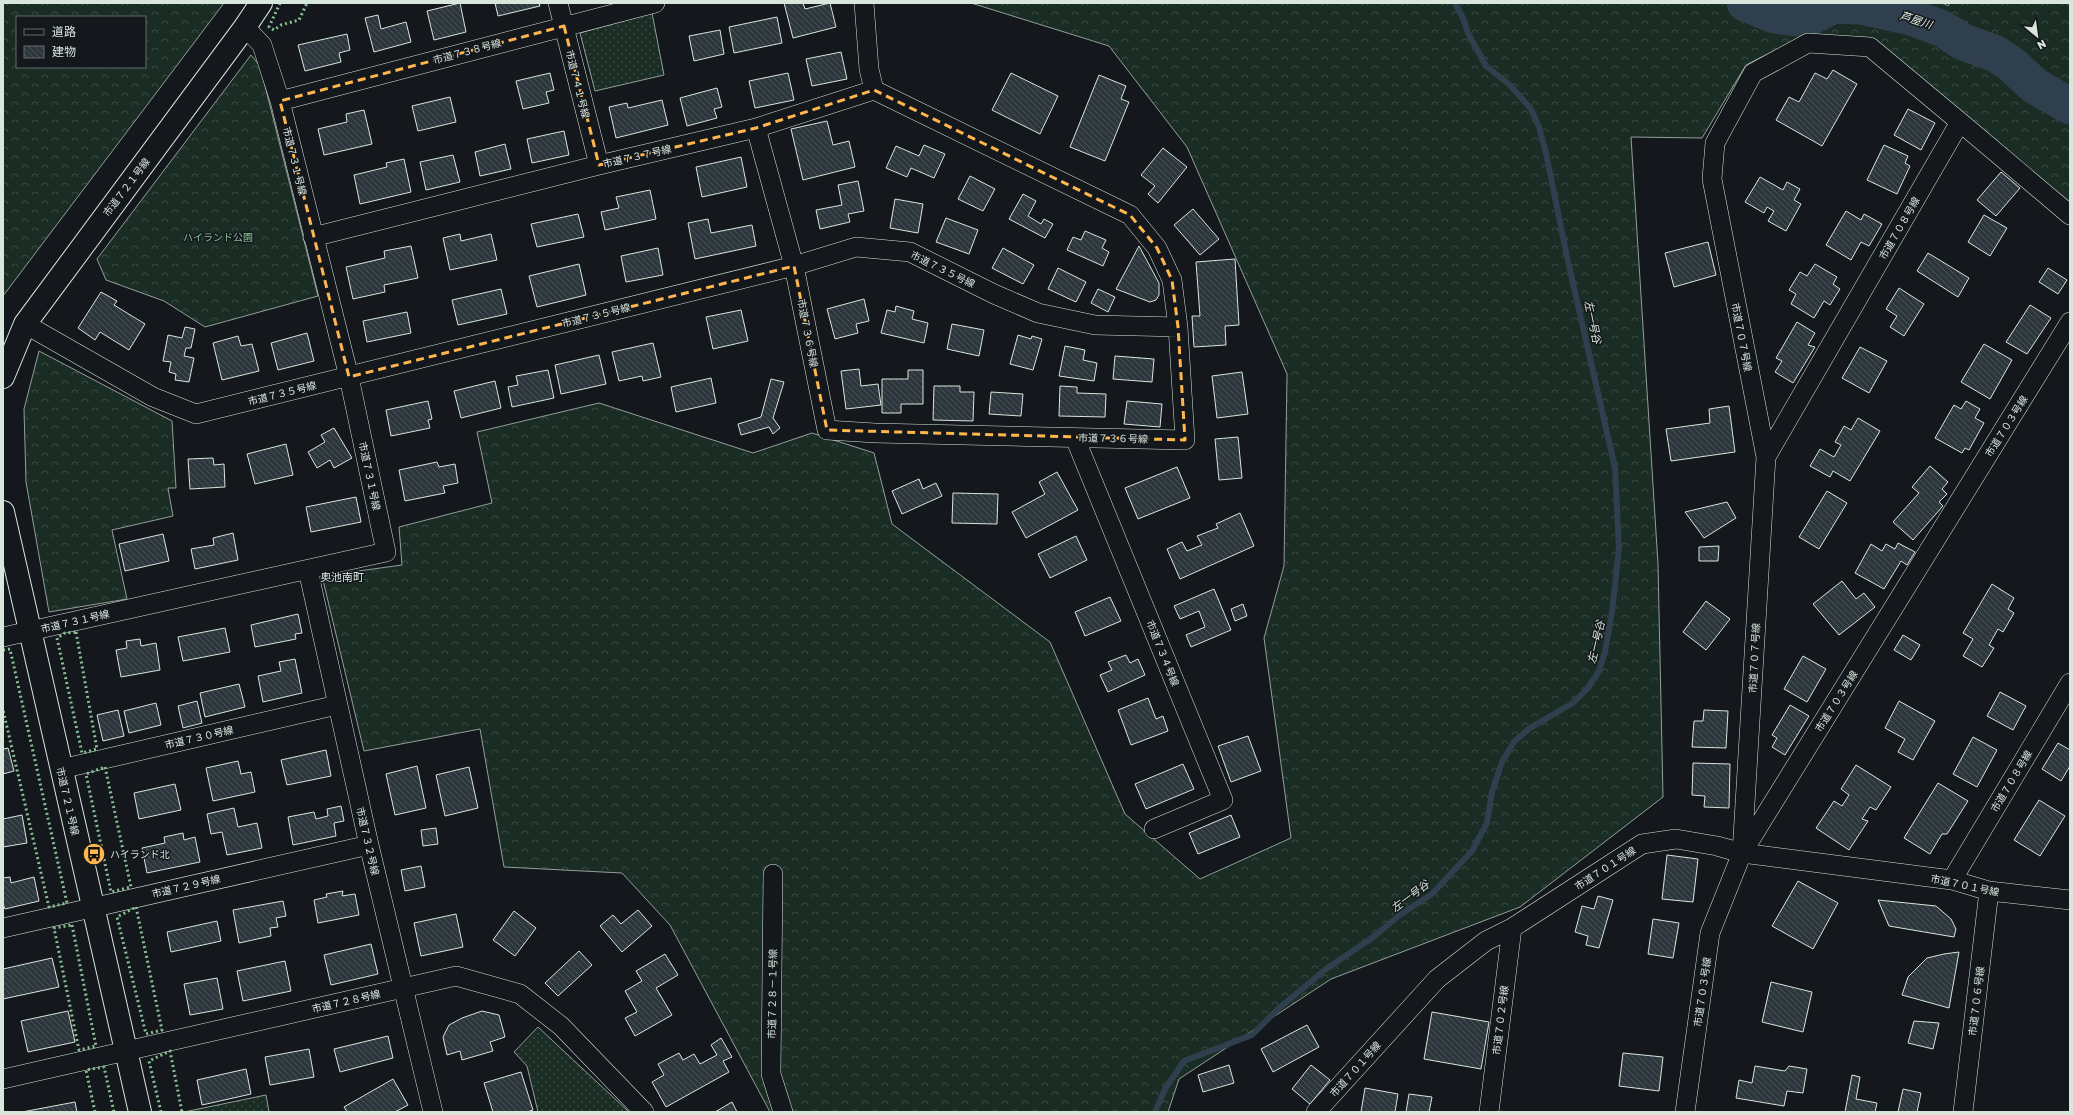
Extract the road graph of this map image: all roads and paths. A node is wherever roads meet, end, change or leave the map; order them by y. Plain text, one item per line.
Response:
1 (261, 3) edge
2 (558, 3) edge
3 (655, 3) edge
4 (864, 3) edge
5 (564, 26) junction
6 (245, 27) junction
7 (874, 90) junction
8 (280, 101) junction
9 (1960, 122) junction
10 (756, 128) junction
11 (599, 165) junction
12 (2070, 215) edge
13 (313, 237) junction
14 (794, 266) junction
15 (2070, 322) edge
16 (25, 324) junction
17 (1178, 326) junction
18 (3, 377) edge
19 (349, 377) junction
20 (1075, 438) junction
21 (1766, 457) junction
22 (3, 512) edge
23 (308, 570) junction
24 (30, 631) junction
25 (3, 637) edge
26 (2070, 683) edge
27 (337, 705) junction
28 (61, 769) junction
29 (1154, 829) dead end
30 (369, 844) junction
31 (1742, 853) junction
32 (773, 874) dead end
33 (1952, 880) junction
34 (1989, 891) junction
35 (2070, 900) edge
36 (92, 907) junction
37 (3, 928) edge
38 (1512, 928) junction
39 (404, 988) junction
40 (126, 1051) junction
41 (3, 1079) edge
42 (140, 1112) edge
43 (433, 1112) edge
44 (644, 1112) edge
45 (783, 1112) edge
46 (1316, 1112) edge
47 (1488, 1112) edge
48 (1685, 1112) edge
49 (1963, 1112) edge

1 - 6 street, 市道７２１号線
2 - 5 street, 市道７４１号線
3 - 5 street, 市道７３８号線
4 - 7 street
5 - 8 street, 市道７３８号線
5 - 11 street, 市道７４１号線
6 - 8 street, 市道７３１号線
6 - 16 street, 市道７２１号線
7 - 10 street, 市道７３７号線
7 - 17 street, 市道７３６号線
8 - 13 street, 市道７３１号線
9 - 12 street
9 - 21 street, 市道７０８号線
9 - 21 street, 市道７０７号線
10 - 11 street, 市道７３７号線
10 - 14 street, 市道７３６号線
11 - 13 street, 市道７３７号線
13 - 19 street, 市道７３１号線
14 - 17 street, 市道７３５号線
14 - 19 street, 市道７３５号線
14 - 20 street, 市道７３６号線
15 - 31 street, 市道７０３号線
16 - 18 street, 市道７２１号線
16 - 19 street, 市道７３５号線
17 - 20 street, 市道７３６号線
19 - 23 street, 市道７３１号線
20 - 29 street, 市道７３４号線
21 - 31 street, 市道７０７号線
22 - 24 street, 市道７２１号線
23 - 24 street, 市道７３１号線
23 - 27 street, 市道７３２号線
24 - 25 street, 市道７３１号線
24 - 28 street, 市道７２１号線
26 - 33 street, 市道７０８号線
27 - 28 street, 市道７３０号線
27 - 30 street, 市道７３２号線
28 - 36 street, 市道７２１号線
30 - 36 street, 市道７２９号線
30 - 39 street, 市道７３２号線
31 - 33 street, 市道７０１号線
31 - 38 street, 市道７０１号線
31 - 48 street, 市道７０３号線
32 - 45 street, 市道７２８－１号線
33 - 34 street, 市道７０１号線
34 - 35 street, 市道７０１号線
34 - 49 street, 市道７０６号線
36 - 37 street, 市道７２９号線
36 - 40 street, 市道７２１号線
38 - 46 street, 市道７０１号線
38 - 47 street, 市道７０２号線
39 - 40 street, 市道７２８号線
39 - 43 street, 市道７３２号線
39 - 44 street, 市道７２８号線
40 - 41 street, 市道７２８号線
40 - 42 street, 市道７２１号線

